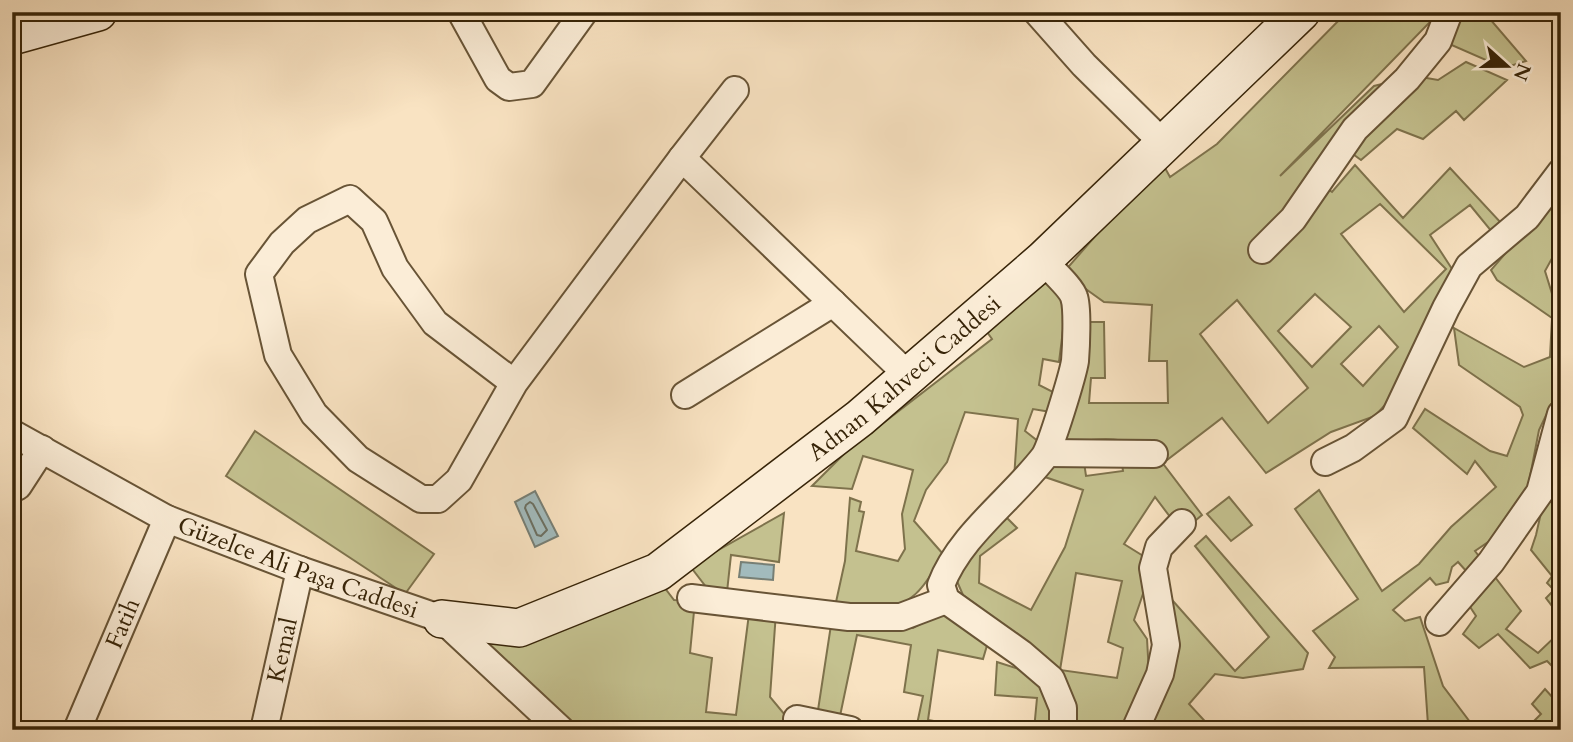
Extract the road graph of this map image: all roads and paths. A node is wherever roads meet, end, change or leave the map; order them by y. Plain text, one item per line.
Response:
1 (98, 12) edge
2 (461, 12) edge
3 (584, 12) edge
4 (1037, 12) edge
5 (1301, 12) edge
6 (1449, 12) edge
7 (12, 36) edge
8 (735, 90) dead end
9 (1164, 144) junction
10 (682, 158) junction
11 (1561, 172) edge
12 (1262, 250) dead end
13 (1043, 260) junction
14 (832, 303) junction
15 (909, 376) junction
16 (514, 383) junction
17 (685, 395) dead end
18 (1561, 414) edge
19 (12, 433) edge
20 (42, 449) junction
21 (1047, 453) junction
22 (1154, 454) dead end
23 (1325, 462) dead end
24 (12, 489) edge
25 (167, 519) junction
26 (1182, 523) dead end
27 (300, 570) junction
28 (691, 598) dead end
29 (946, 600) junction
30 (442, 619) junction
31 (1439, 622) dead end
32 (797, 719) dead end
33 (77, 730) edge
34 (264, 730) edge
35 (561, 730) edge
36 (850, 730) edge
37 (1063, 730) edge
38 (1135, 730) edge

1 - 7 main road
2 - 3 street
4 - 9 street
5 - 9 main road, Adnan Kahveci Caddesi
6 - 12 street
8 - 10 street
9 - 13 main road, Adnan Kahveci Caddesi
10 - 14 street
10 - 16 street
11 - 23 street
13 - 15 main road, Adnan Kahveci Caddesi
13 - 21 street
14 - 15 street
14 - 17 street
15 - 30 main road, Adnan Kahveci Caddesi
16 - 16 street
18 - 31 street
19 - 20 street, Güzelce Ali Paşa Caddesi
20 - 24 street
20 - 25 street, Güzelce Ali Paşa Caddesi
21 - 22 street
21 - 29 street
25 - 27 street, Güzelce Ali Paşa Caddesi
25 - 33 street, Fatih
26 - 38 street
27 - 30 street, Güzelce Ali Paşa Caddesi
27 - 34 street, Kemal
28 - 29 street
29 - 37 street
30 - 35 street, Güzelce Ali Paşa Caddesi
32 - 36 street

